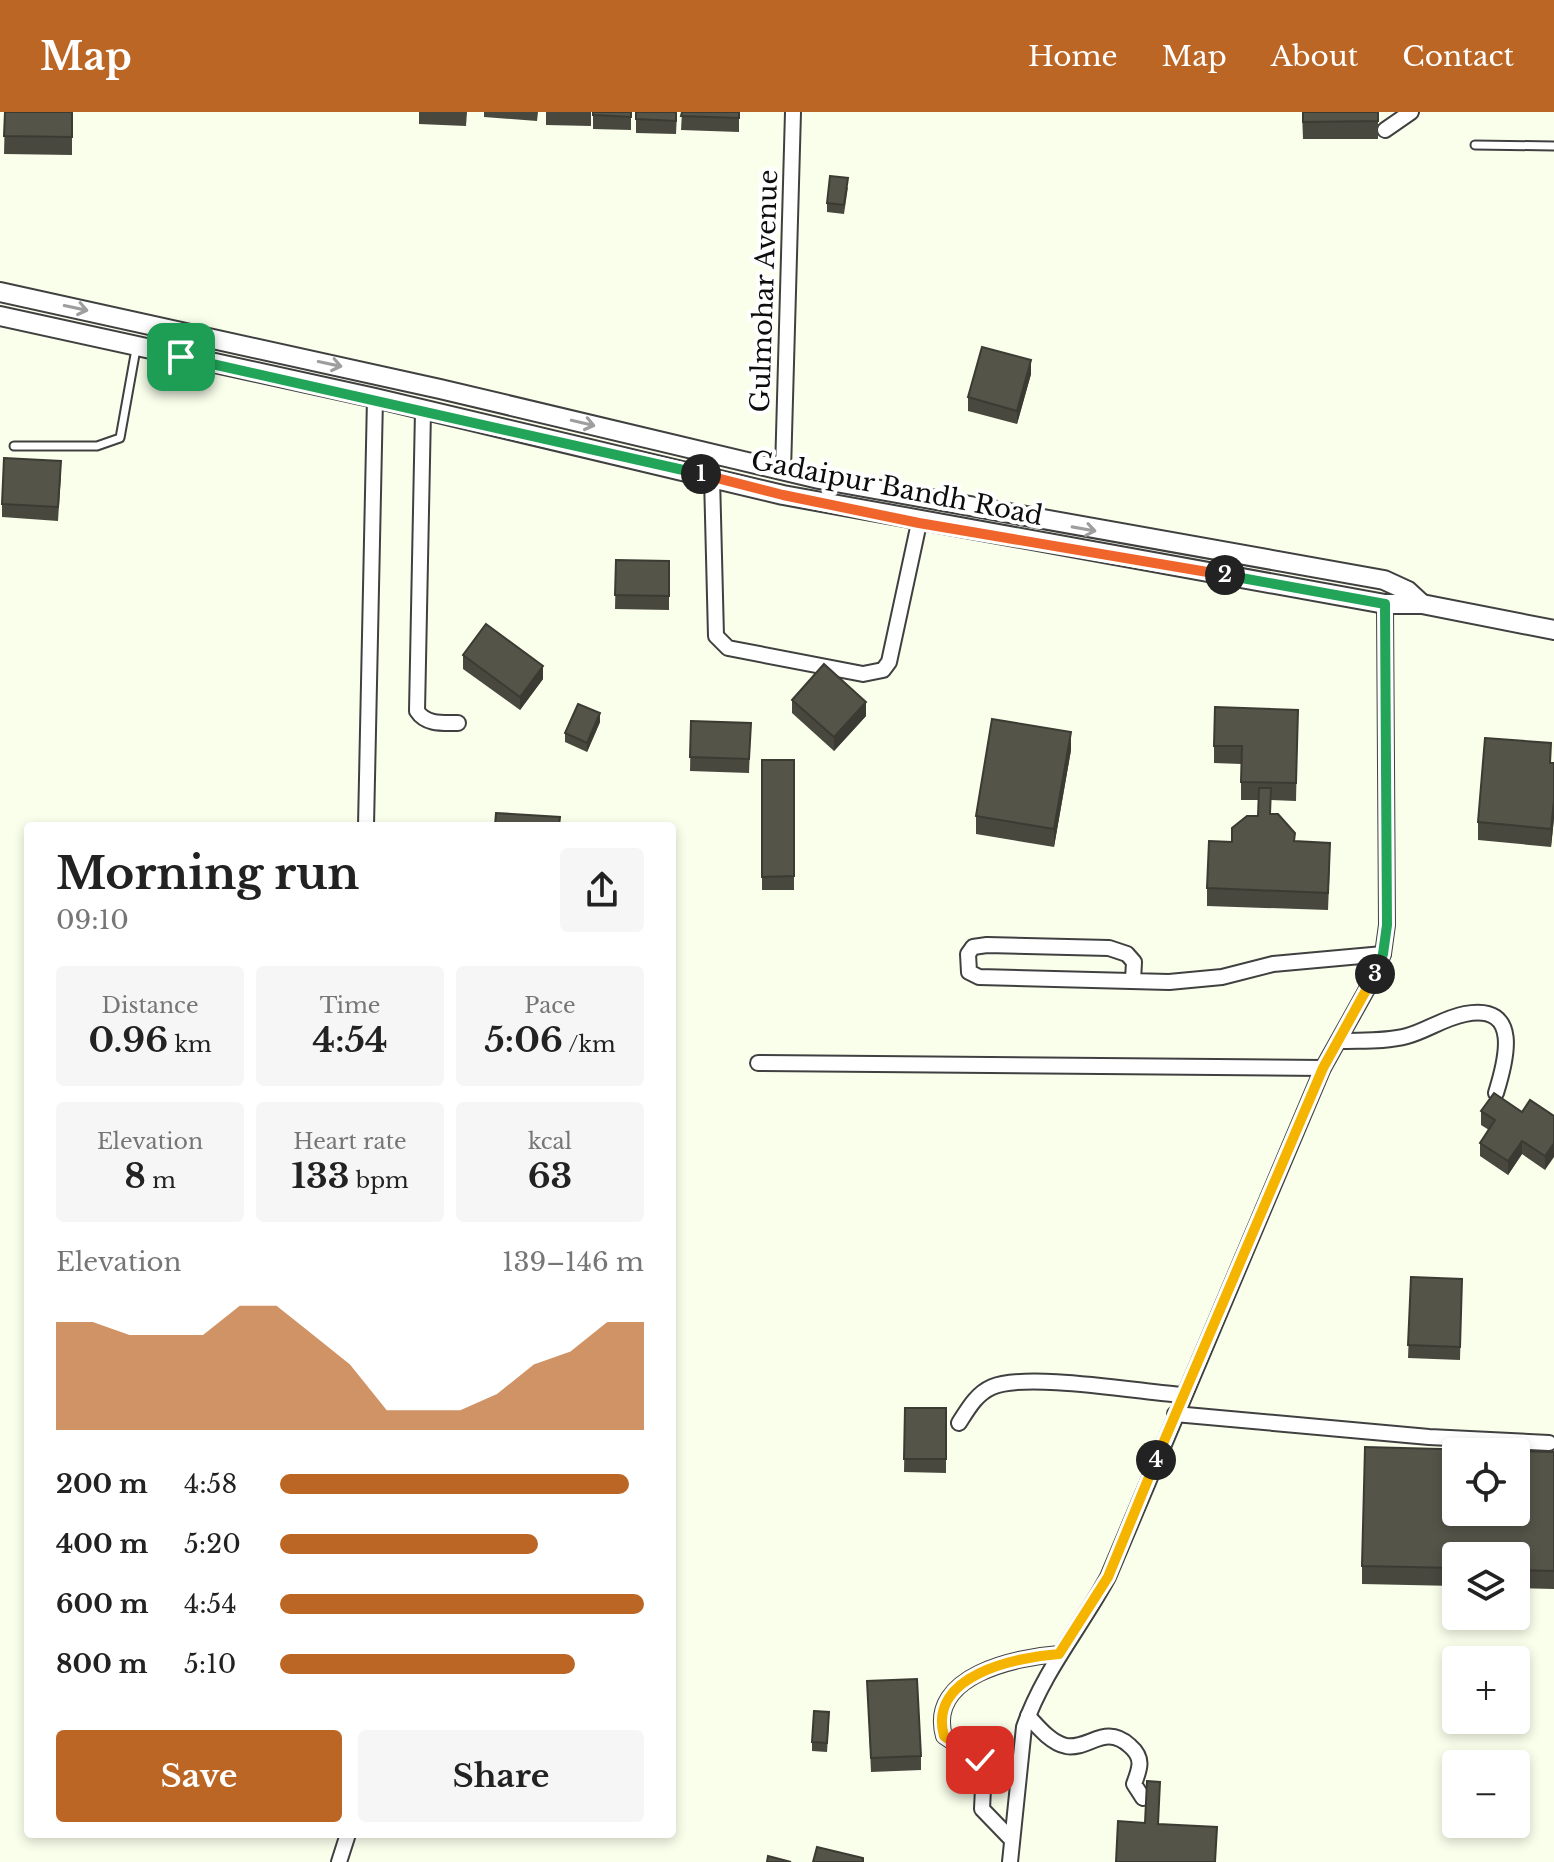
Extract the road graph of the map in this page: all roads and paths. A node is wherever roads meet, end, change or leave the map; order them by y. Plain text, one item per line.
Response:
1 (793, 112) edge
2 (1411, 112) edge
3 (1385, 130) dead end
4 (1475, 145) dead end
5 (1554, 146) edge
6 (0, 292) edge
7 (0, 316) edge
8 (136, 347) junction
9 (375, 398) junction
10 (423, 411) junction
11 (14, 446) dead end
12 (783, 471) junction
13 (712, 477) junction
14 (919, 523) junction
15 (1385, 604) junction
16 (1422, 604) junction
17 (1554, 630) edge
18 (458, 723) dead end
19 (366, 822) edge
20 (1383, 954) junction
21 (1133, 980) junction
22 (1339, 1041) junction
23 (758, 1063) dead end
24 (1323, 1068) junction
25 (1496, 1093) edge
26 (1183, 1395) junction
27 (1175, 1414) junction
28 (959, 1423) dead end
29 (1549, 1443) dead end
30 (1059, 1654) junction
31 (1028, 1716) junction
32 (1143, 1798) edge
33 (347, 1838) edge
34 (1011, 1839) junction
35 (339, 1862) edge
36 (1010, 1862) edge

1 - 12 street, Gulmohar Avenue
2 - 3 street
4 - 5 lane
6 -> 12 street
7 - 8 street, Gadaipur Bandh Road
8 - 9 street, Gadaipur Bandh Road
8 - 11 lane
9 - 10 street, Gadaipur Bandh Road
9 - 19 street
10 - 13 street, Gadaipur Bandh Road
10 - 18 street
12 -> 16 street
13 - 14 street, Gadaipur Bandh Road
13 - 14 street
14 - 15 street, Gadaipur Bandh Road
15 - 16 street, Gadaipur Bandh Road
15 - 20 street
16 - 17 street, Gadaipur Bandh Road
20 - 21 street
20 - 22 street
21 - 21 street
22 - 24 street
22 - 25 street
23 - 24 street
24 - 26 street
26 - 27 street
26 - 28 street
27 - 29 street
27 - 30 street
30 - 31 street
30 - 34 street
31 - 32 street
31 - 34 street
33 - 35 street
34 - 36 street

